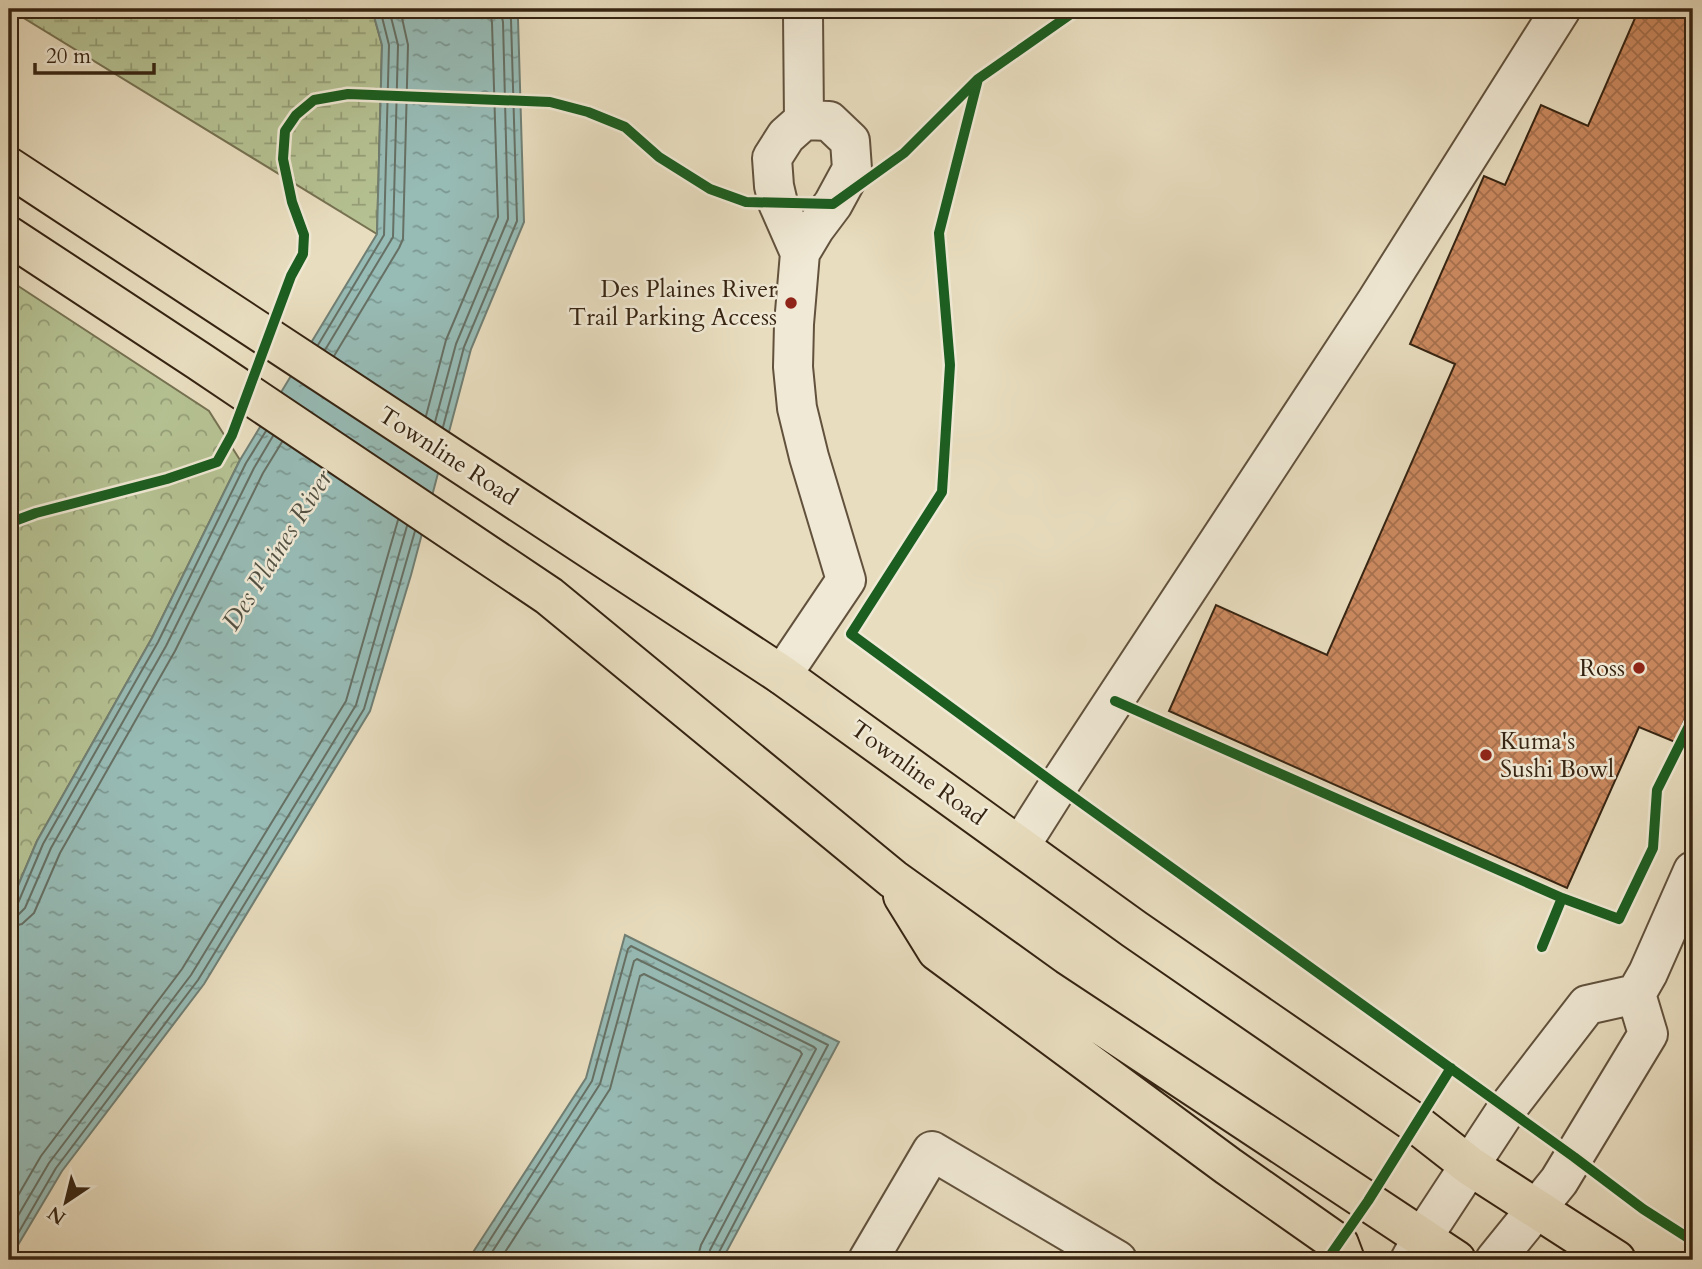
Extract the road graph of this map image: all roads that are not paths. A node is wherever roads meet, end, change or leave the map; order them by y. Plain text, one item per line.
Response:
1 (1561, 9) edge
2 (803, 15) dead end
3 (804, 120) junction
4 (9, 167) edge
5 (9, 236) edge
6 (800, 253) junction
7 (782, 675) junction
8 (1020, 846) junction
9 (1693, 871) edge
10 (893, 879) junction
11 (1636, 994) junction
12 (1470, 1166) junction
13 (1536, 1209) junction
14 (1416, 1249) edge
15 (1096, 1254) edge
16 (868, 1260) edge
17 (1345, 1260) edge
18 (1456, 1260) edge
19 (1495, 1260) edge
20 (1616, 1260) edge

1 - 8 lane
2 - 3 lane
3 - 6 lane
3 - 6 lane
4 - 7 main road, Townline Road
5 - 10 main road
6 - 7 lane
7 - 8 main road, Townline Road
8 - 12 main road, Townline Road
9 - 11 lane
10 - 14 main road
10 - 17 main road
11 - 12 lane
11 - 13 lane
12 - 13 main road, Townline Road
12 - 14 lane
13 - 19 lane
13 - 20 main road, Townline Road
14 - 18 main road
15 - 16 lane

